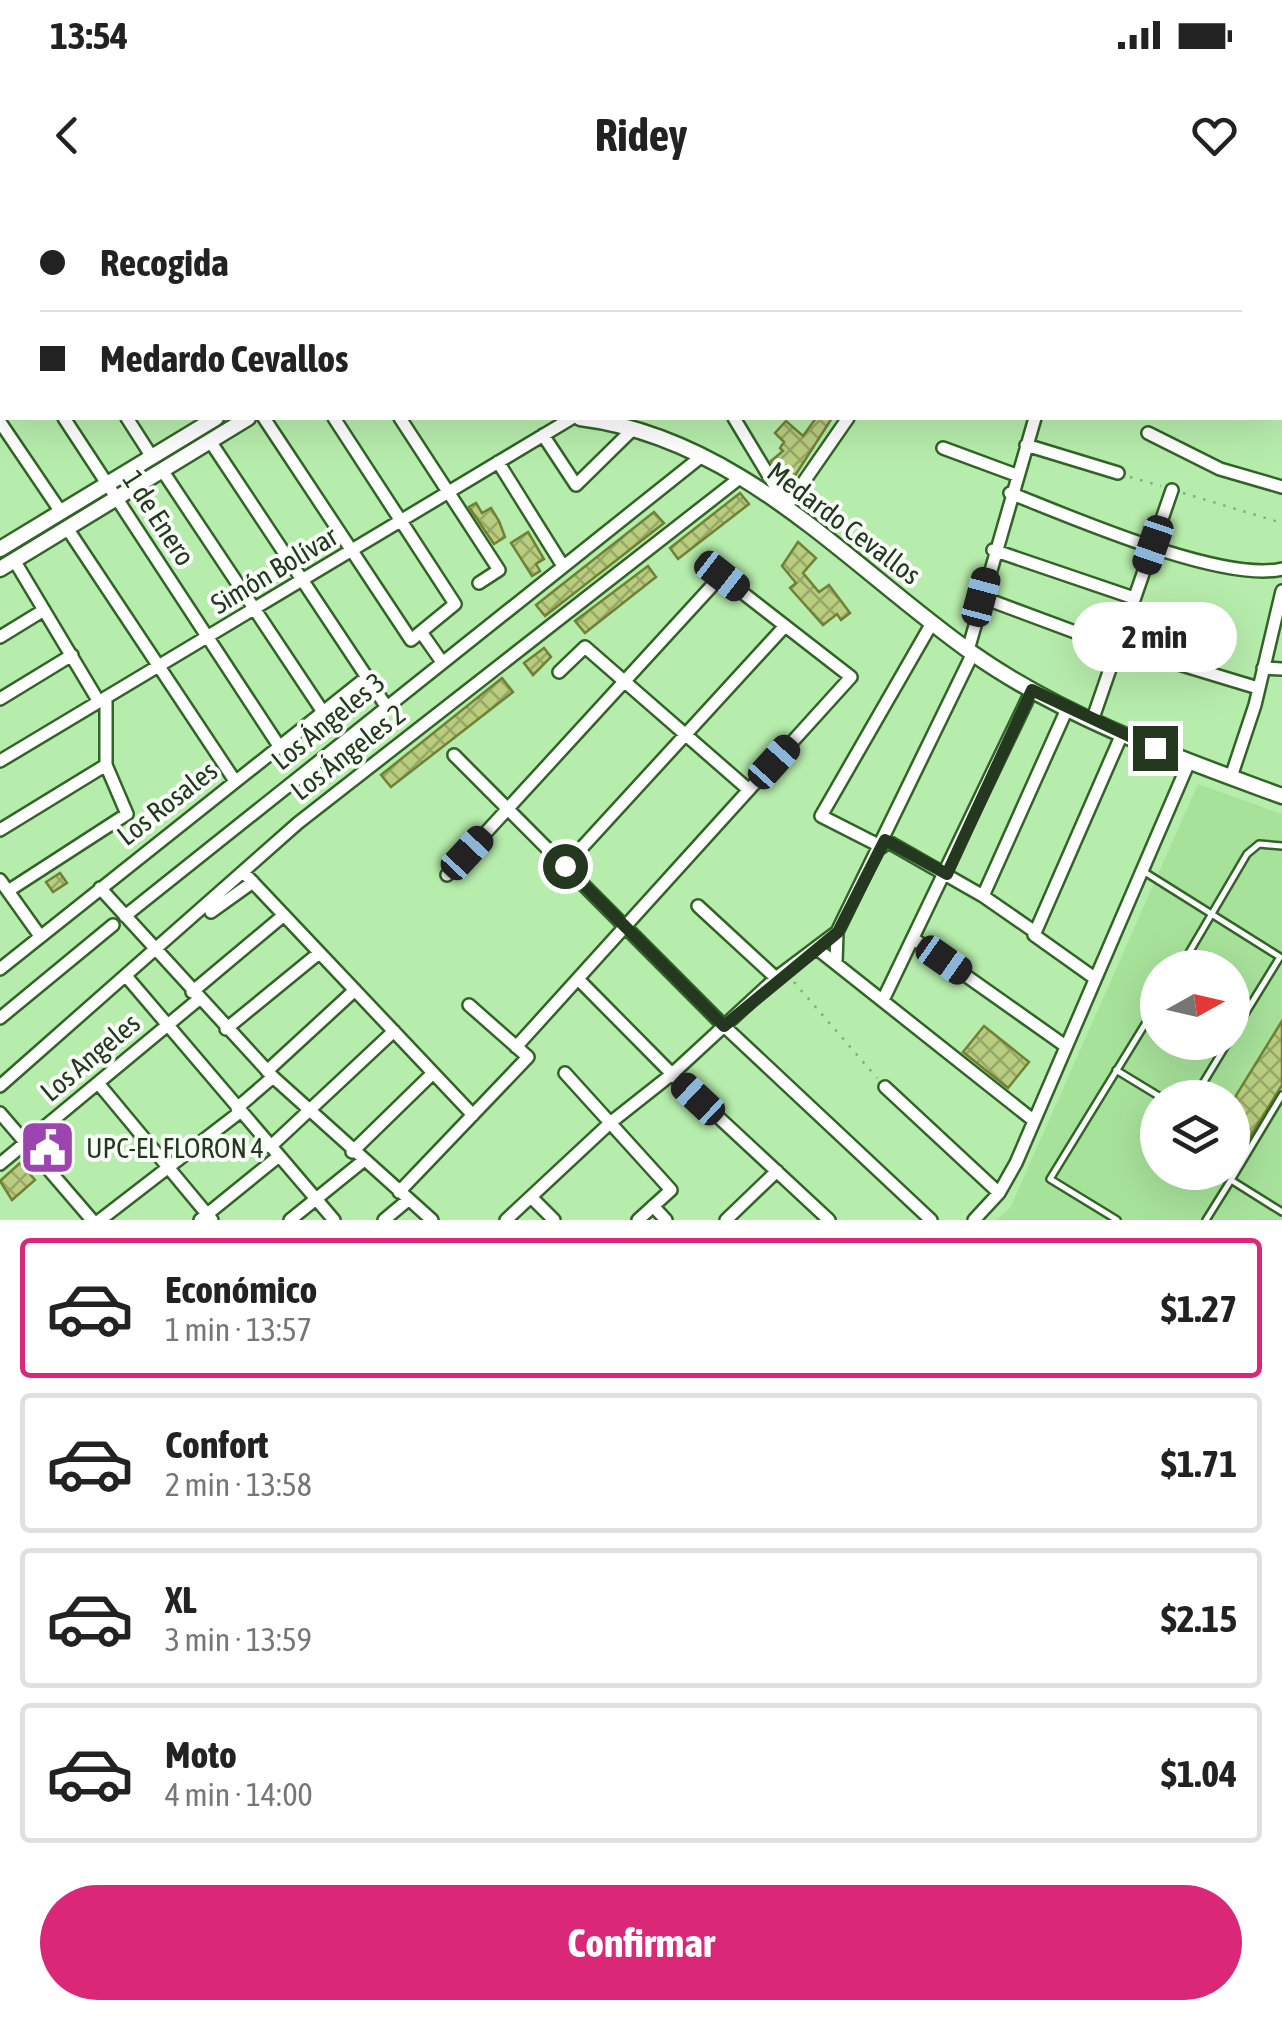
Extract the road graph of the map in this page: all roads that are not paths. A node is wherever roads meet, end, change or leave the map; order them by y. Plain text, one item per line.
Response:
1 (65, 420) edge
2 (128, 420) edge
3 (245, 420) edge
4 (265, 420) edge
5 (335, 420) edge
6 (401, 420) edge
7 (569, 420) edge
8 (603, 420) edge
9 (736, 420) edge
10 (847, 420) edge
11 (1029, 420) edge
12 (0, 422) edge
13 (198, 422) edge
14 (633, 429) junction
15 (1148, 433) dead end
16 (543, 435) junction
17 (210, 441) junction
18 (1026, 445) junction
19 (943, 448) dead end
20 (152, 456) junction
21 (702, 456) junction
22 (498, 462) junction
23 (162, 470) junction
24 (1118, 473) road end
25 (1016, 475) junction
26 (742, 476) junction
27 (107, 484) junction
28 (1282, 487) edge
29 (1172, 490) road end
30 (449, 492) junction
31 (1010, 493) junction
32 (117, 499) junction
33 (787, 506) junction
34 (61, 512) junction
35 (402, 521) junction
36 (67, 528) junction
37 (2, 543) edge
38 (1153, 545) junction
39 (993, 550) junction
40 (352, 552) junction
41 (7, 565) edge
42 (563, 566) junction
43 (1282, 569) edge
44 (303, 581) junction
45 (480, 583) dead end
46 (1282, 591) edge
47 (981, 597) junction
48 (1134, 598) junction
49 (44, 610) junction
50 (256, 610) junction
51 (932, 623) junction
52 (784, 626) junction
53 (416, 636) junction
54 (0, 637) edge
55 (208, 639) junction
56 (1118, 645) junction
57 (970, 652) junction
58 (72, 655) junction
59 (442, 662) junction
60 (1263, 668) junction
61 (160, 669) junction
62 (1282, 669) edge
63 (559, 672) dead end
64 (367, 677) junction
65 (624, 681) junction
66 (1258, 688) junction
67 (1032, 690) junction
68 (0, 698) edge
69 (102, 702) junction
70 (386, 706) junction
71 (1067, 709) junction
72 (323, 712) junction
73 (1092, 721) junction
74 (686, 734) junction
75 (1122, 734) junction
76 (279, 746) junction
77 (454, 754) dead end
78 (0, 761) edge
79 (1189, 762) junction
80 (106, 766) junction
81 (1231, 778) junction
82 (236, 781) junction
83 (749, 790) junction
84 (1282, 796) edge
85 (508, 808) junction
86 (0, 830) edge
87 (884, 843) junction
88 (1282, 846) edge
89 (565, 866) junction
90 (1141, 870) junction
91 (947, 874) junction
92 (447, 875) dead end
93 (249, 878) junction
94 (4, 885) edge
95 (100, 888) junction
96 (984, 896) junction
97 (698, 906) dead end
98 (284, 915) junction
99 (1212, 915) junction
100 (125, 916) junction
101 (113, 925) dead end
102 (838, 932) junction
103 (1035, 932) junction
104 (40, 936) junction
105 (914, 939) junction
106 (816, 948) junction
107 (157, 950) junction
108 (1191, 950) edge
109 (320, 953) junction
110 (836, 964) junction
111 (0, 969) edge
112 (780, 975) junction
113 (126, 976) junction
114 (1093, 977) junction
115 (578, 978) junction
116 (355, 990) junction
117 (195, 996) junction
118 (883, 1000) junction
119 (470, 1005) dead end
120 (1250, 1006) edge
121 (0, 1018) edge
122 (724, 1026) junction
123 (165, 1027) junction
124 (226, 1029) junction
125 (394, 1031) junction
126 (1140, 1032) edge
127 (1064, 1045) junction
128 (516, 1047) junction
129 (1116, 1070) junction
130 (434, 1073) junction
131 (270, 1074) junction
132 (566, 1074) dead end
133 (672, 1074) junction
134 (98, 1083) junction
135 (1140, 1085) edge
136 (0, 1086) edge
137 (885, 1087) road end
138 (1282, 1095) edge
139 (238, 1110) junction
140 (308, 1112) junction
141 (0, 1113) edge
142 (473, 1115) junction
143 (1033, 1120) junction
144 (610, 1122) junction
145 (26, 1143) junction
146 (1250, 1148) edge
147 (274, 1152) junction
148 (352, 1152) junction
149 (362, 1161) junction
150 (0, 1164) edge
151 (170, 1169) junction
152 (776, 1172) junction
153 (1225, 1190) edge
154 (1247, 1190) edge
155 (999, 1192) junction
156 (403, 1196) junction
157 (531, 1197) junction
158 (316, 1199) junction
159 (653, 1206) junction
160 (1282, 1212) edge
161 (206, 1218) edge
162 (92, 1220) edge
163 (100, 1220) edge
164 (290, 1220) edge
165 (334, 1220) edge
166 (384, 1220) edge
167 (432, 1220) edge
168 (506, 1220) edge
169 (554, 1220) edge
170 (638, 1220) edge
171 (666, 1220) edge
172 (726, 1220) edge
173 (829, 1220) edge
174 (931, 1220) edge
175 (974, 1220) edge
176 (1116, 1220) edge
177 (1206, 1220) edge

1 - 27 street, 1 de Enero
2 - 20 street
3 - 17 street
4 - 40 street
5 - 35 street
6 - 30 street
7 - 16 street, Simón Bolívar
8 - 14 street, Medardo Cevallos
9 - 33 street
10 - 33 street
11 - 18 street
12 - 34 street
13 - 20 street
14 - 16 street
14 - 21 street, Medardo Cevallos
15 - 28 street
16 - 22 street, Simón Bolívar
17 - 23 street
17 - 44 street
18 - 24 street
18 - 25 street
19 - 25 street
20 - 27 street
21 - 26 street, Medardo Cevallos
21 - 42 street, Los Ángeles 3
22 - 30 street, Simón Bolívar
22 - 42 street
23 - 32 street
23 - 50 street
25 - 31 street
26 - 33 street, Medardo Cevallos
26 - 93 street, Los Ángeles 2
27 - 32 street, 1 de Enero
27 - 34 street
29 - 38 street
30 - 35 street, Simón Bolívar
30 - 45 street
31 - 38 street
31 - 39 street
32 - 36 street
32 - 55 street, 1 de Enero
33 - 51 street, Medardo Cevallos
34 - 37 street
35 - 40 street, Simón Bolívar
35 - 53 street
36 - 41 street
36 - 61 street
38 - 43 street
38 - 48 street
39 - 47 street
39 - 48 street
40 - 44 street, Simón Bolívar
40 - 53 street
41 - 49 street
42 - 59 street, Los Ángeles 3
44 - 50 street, Simón Bolívar
44 - 64 street
46 - 60 street
47 - 56 street
47 - 57 street
48 - 56 street
49 - 54 street
49 - 58 street
50 - 55 street, Simón Bolívar
50 - 72 street
51 - 57 street, Medardo Cevallos
51 - 87 street
52 - 65 street
52 - 74 street
52 - 83 street
53 - 59 street
55 - 61 street, Simón Bolívar
55 - 76 street, 1 de Enero
56 - 66 street
56 - 73 street
57 - 67 street, Medardo Cevallos
57 - 87 street
58 - 68 street
58 - 69 street
59 - 70 street, Los Ángeles 3
60 - 62 street
60 - 66 street
61 - 69 street, Simón Bolívar
61 - 82 street
63 - 65 street
64 - 70 street
64 - 72 street, Los Rosales
65 - 74 street
65 - 85 street
66 - 81 street
67 - 71 street, Medardo Cevallos
67 - 91 street
69 - 78 street, Simón Bolívar
69 - 80 street
70 - 100 street, Los Ángeles 3
71 - 73 street, Medardo Cevallos
71 - 96 street
72 - 76 street, Los Rosales
73 - 75 street, Medardo Cevallos
74 - 83 street
74 - 89 street
75 - 79 street, Medardo Cevallos
75 - 103 street
76 - 82 street, Los Rosales
77 - 85 street
79 - 81 street, Medardo Cevallos
79 - 90 street
80 - 86 street
80 - 94 street
81 - 84 street, Medardo Cevallos
82 - 95 street, Los Rosales
83 - 115 street
85 - 89 street
85 - 92 street
87 - 91 street
87 - 102 street
88 - 99 lane
89 - 122 street
90 - 99 lane
90 - 114 street
91 - 96 street
91 - 105 street
93 - 98 street
93 - 107 street, Los Ángeles 2
94 - 104 street
95 - 100 street
95 - 104 street, Los Rosales
96 - 103 street
97 - 112 street
98 - 109 street
98 - 117 street, Los Angeles
99 - 108 lane
99 - 120 lane
100 - 107 street
101 - 121 street
102 - 106 street
102 - 110 street
103 - 114 street
104 - 111 street, Los Rosales
105 - 118 street
105 - 127 street
106 - 110 street
106 - 112 street
107 - 113 street, Los Ángeles 2
107 - 117 street
109 - 116 street
109 - 124 street
110 - 118 street
112 - 122 street
113 - 123 street
113 - 136 street, Los Ángeles 2
114 - 127 street
115 - 128 street
115 - 133 street
116 - 125 street
116 - 131 street
117 - 123 street, Los Angeles
117 - 124 street
118 - 143 street
119 - 128 street
122 - 133 street
122 - 174 street
123 - 134 street, Los Angeles
123 - 139 street
124 - 131 street
125 - 130 street
125 - 140 street
126 - 129 lane
127 - 143 street
128 - 142 street
129 - 135 lane
129 - 176 lane
130 - 142 street
130 - 148 street
131 - 139 street
131 - 140 street
132 - 144 street
133 - 144 street
133 - 152 street
134 - 145 street, Los Angeles
134 - 151 street
137 - 155 street
138 - 146 lane
139 - 147 street
139 - 151 street
140 - 147 street
140 - 148 street
141 - 145 street
142 - 156 street
143 - 155 street
144 - 157 street
144 - 159 street
145 - 150 street, Los Angeles
145 - 162 street
147 - 158 street
147 - 161 street
148 - 149 street
149 - 156 street
149 - 158 street
151 - 161 street
151 - 163 street
152 - 172 street
152 - 173 street
153 - 177 lane
154 - 160 lane
155 - 175 street
156 - 166 street
156 - 167 street
157 - 168 street
157 - 169 street
158 - 164 street
158 - 165 street
159 - 170 street
159 - 171 street

